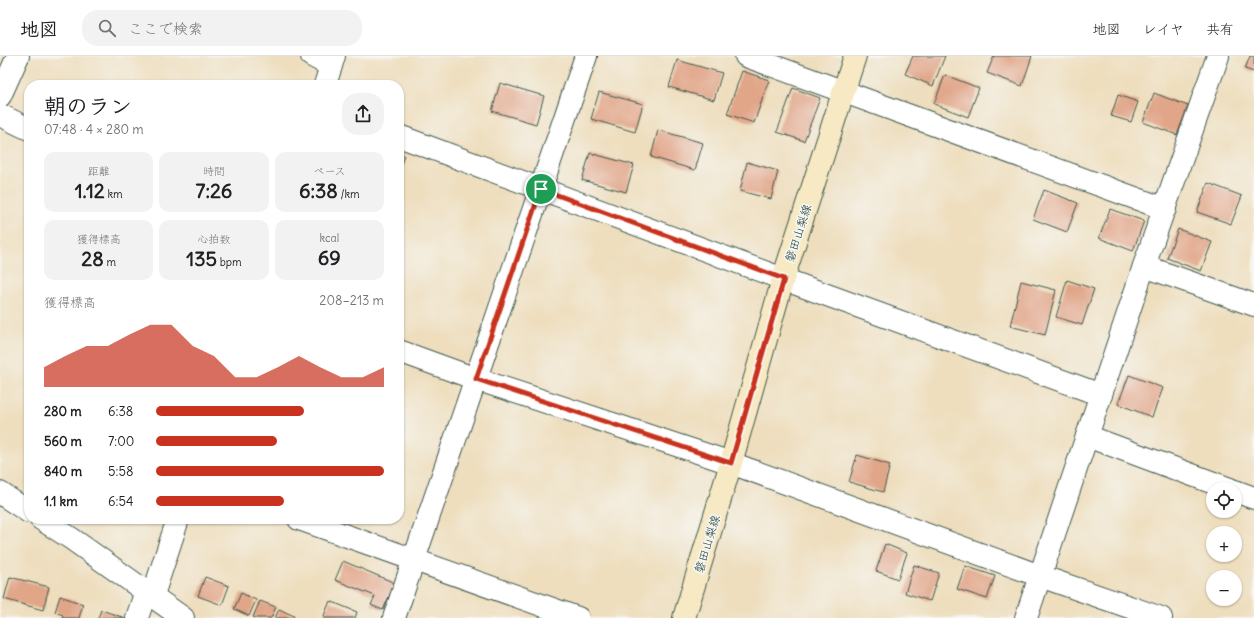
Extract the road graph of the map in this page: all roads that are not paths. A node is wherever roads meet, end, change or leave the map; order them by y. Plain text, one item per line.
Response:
1 (18, 56) edge
2 (312, 56) edge
3 (586, 56) edge
4 (746, 56) edge
5 (855, 56) edge
6 (1218, 56) edge
7 (330, 69) edge
8 (843, 92) junction
9 (0, 96) edge
10 (0, 115) edge
11 (24, 127) edge
12 (404, 138) edge
13 (541, 189) junction
14 (1164, 209) junction
15 (1144, 266) junction
16 (784, 279) junction
17 (1254, 305) edge
18 (404, 353) edge
19 (476, 379) junction
20 (1101, 395) junction
21 (1087, 436) junction
22 (731, 463) junction
23 (1211, 482) edge
24 (0, 493) edge
25 (1242, 494) edge
26 (1254, 498) edge
27 (24, 509) edge
28 (49, 524) edge
29 (176, 524) edge
30 (313, 524) edge
31 (414, 560) junction
32 (1040, 576) junction
33 (149, 593) junction
34 (137, 618) edge
35 (183, 618) edge
36 (394, 618) edge
37 (578, 618) edge
38 (684, 618) edge
39 (1026, 618) edge
40 (1161, 618) edge

1 - 9 street
2 - 7 street
3 - 13 street
4 - 8 street
5 - 8 main road, 磐田山梨線
6 - 14 street
8 - 14 street
8 - 16 main road, 磐田山梨線
10 - 11 street
12 - 13 street
13 - 16 street
13 - 19 street
14 - 15 street
15 - 17 street
15 - 20 street
16 - 20 street
16 - 22 main road, 磐田山梨線
18 - 19 street
19 - 22 street
19 - 31 street
20 - 21 street
21 - 23 street
21 - 32 street
22 - 32 street
22 - 38 main road, 磐田山梨線
24 - 27 street
25 - 26 street
28 - 33 street
29 - 33 street
30 - 31 street
31 - 36 street
31 - 37 street
32 - 39 street
32 - 40 street
33 - 34 street
33 - 35 street

